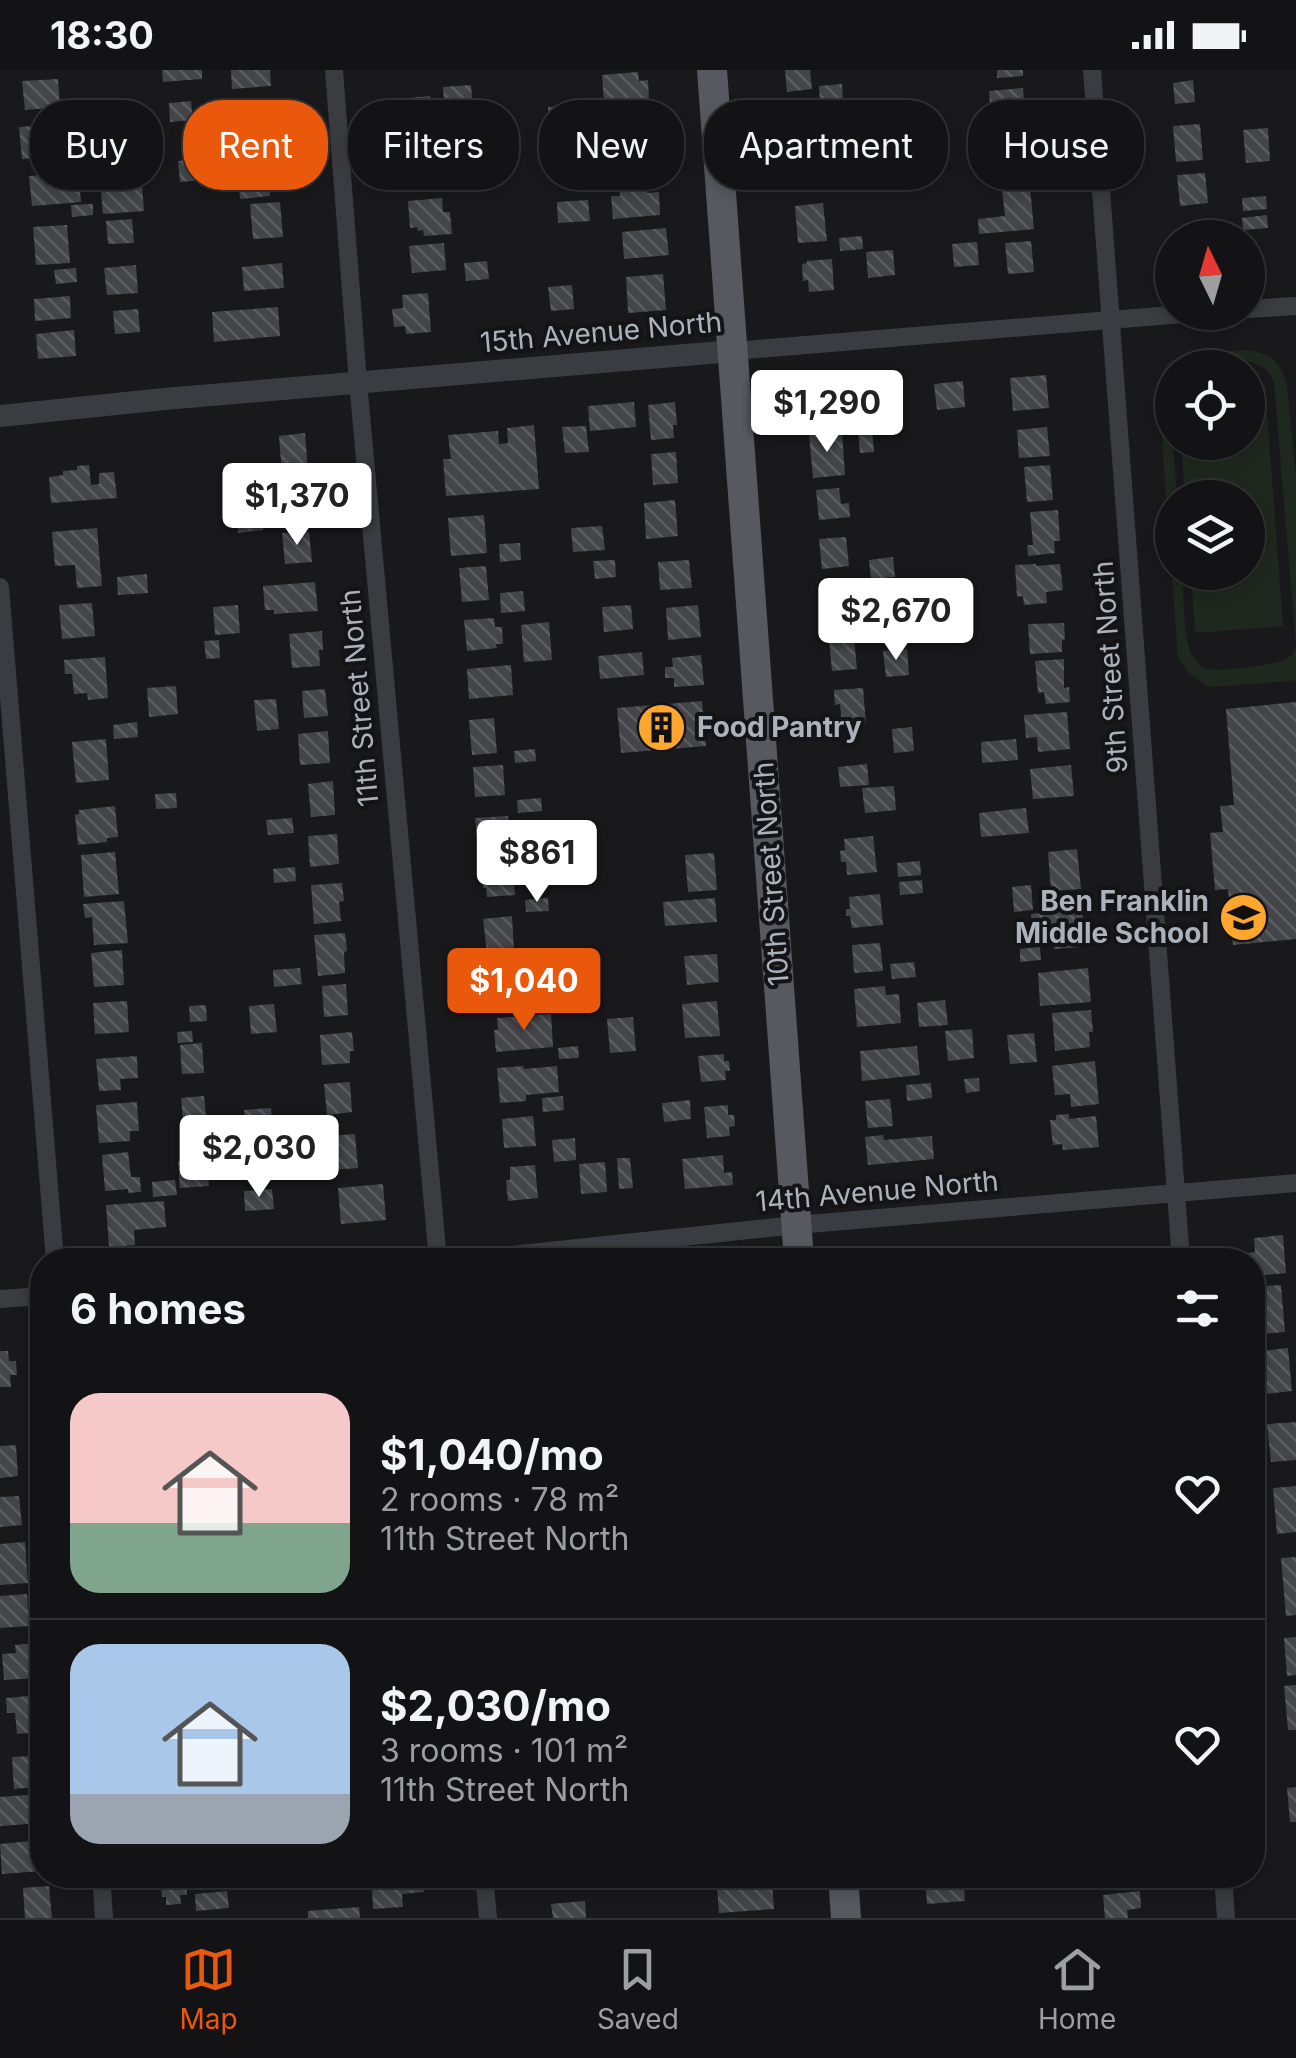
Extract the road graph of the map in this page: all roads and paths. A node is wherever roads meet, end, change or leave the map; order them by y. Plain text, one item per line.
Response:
1 (334, 70) edge
2 (712, 70) edge
3 (1092, 70) edge
4 (1296, 306) edge
5 (1265, 309) edge
6 (1155, 316) edge
7 (1112, 320) junction
8 (734, 351) junction
9 (358, 382) junction
10 (0, 416) edge
11 (0, 587) edge
12 (1296, 1183) edge
13 (1176, 1194) junction
14 (796, 1225) junction
15 (54, 1248) edge
16 (437, 1248) edge
17 (578, 1248) edge
18 (798, 1248) edge
19 (1180, 1248) edge
20 (30, 1297) edge
21 (0, 1300) edge
22 (101, 1888) edge
23 (485, 1888) edge
24 (844, 1888) edge
25 (1224, 1888) edge
26 (104, 1918) edge
27 (488, 1918) edge
28 (846, 1918) edge
29 (1226, 1918) edge

1 - 9 street, 11th Street North
2 - 8 main road, 10th Street North
3 - 7 street, 9th Street North
4 - 5 street
6 - 7 street, 15th Avenue North
7 - 8 street, 15th Avenue North
7 - 13 street, 9th Street North
8 - 9 street, 15th Avenue North
8 - 14 main road, 10th Street North
9 - 10 street, 15th Avenue North
9 - 16 street, 11th Street North
11 - 15 street
12 - 13 street, 14th Avenue North
13 - 14 street, 14th Avenue North
13 - 19 street, 9th Street North
14 - 17 street, 14th Avenue North
14 - 18 main road, 10th Street North
20 - 21 street
22 - 26 street
23 - 27 street
24 - 28 main road
25 - 29 street

